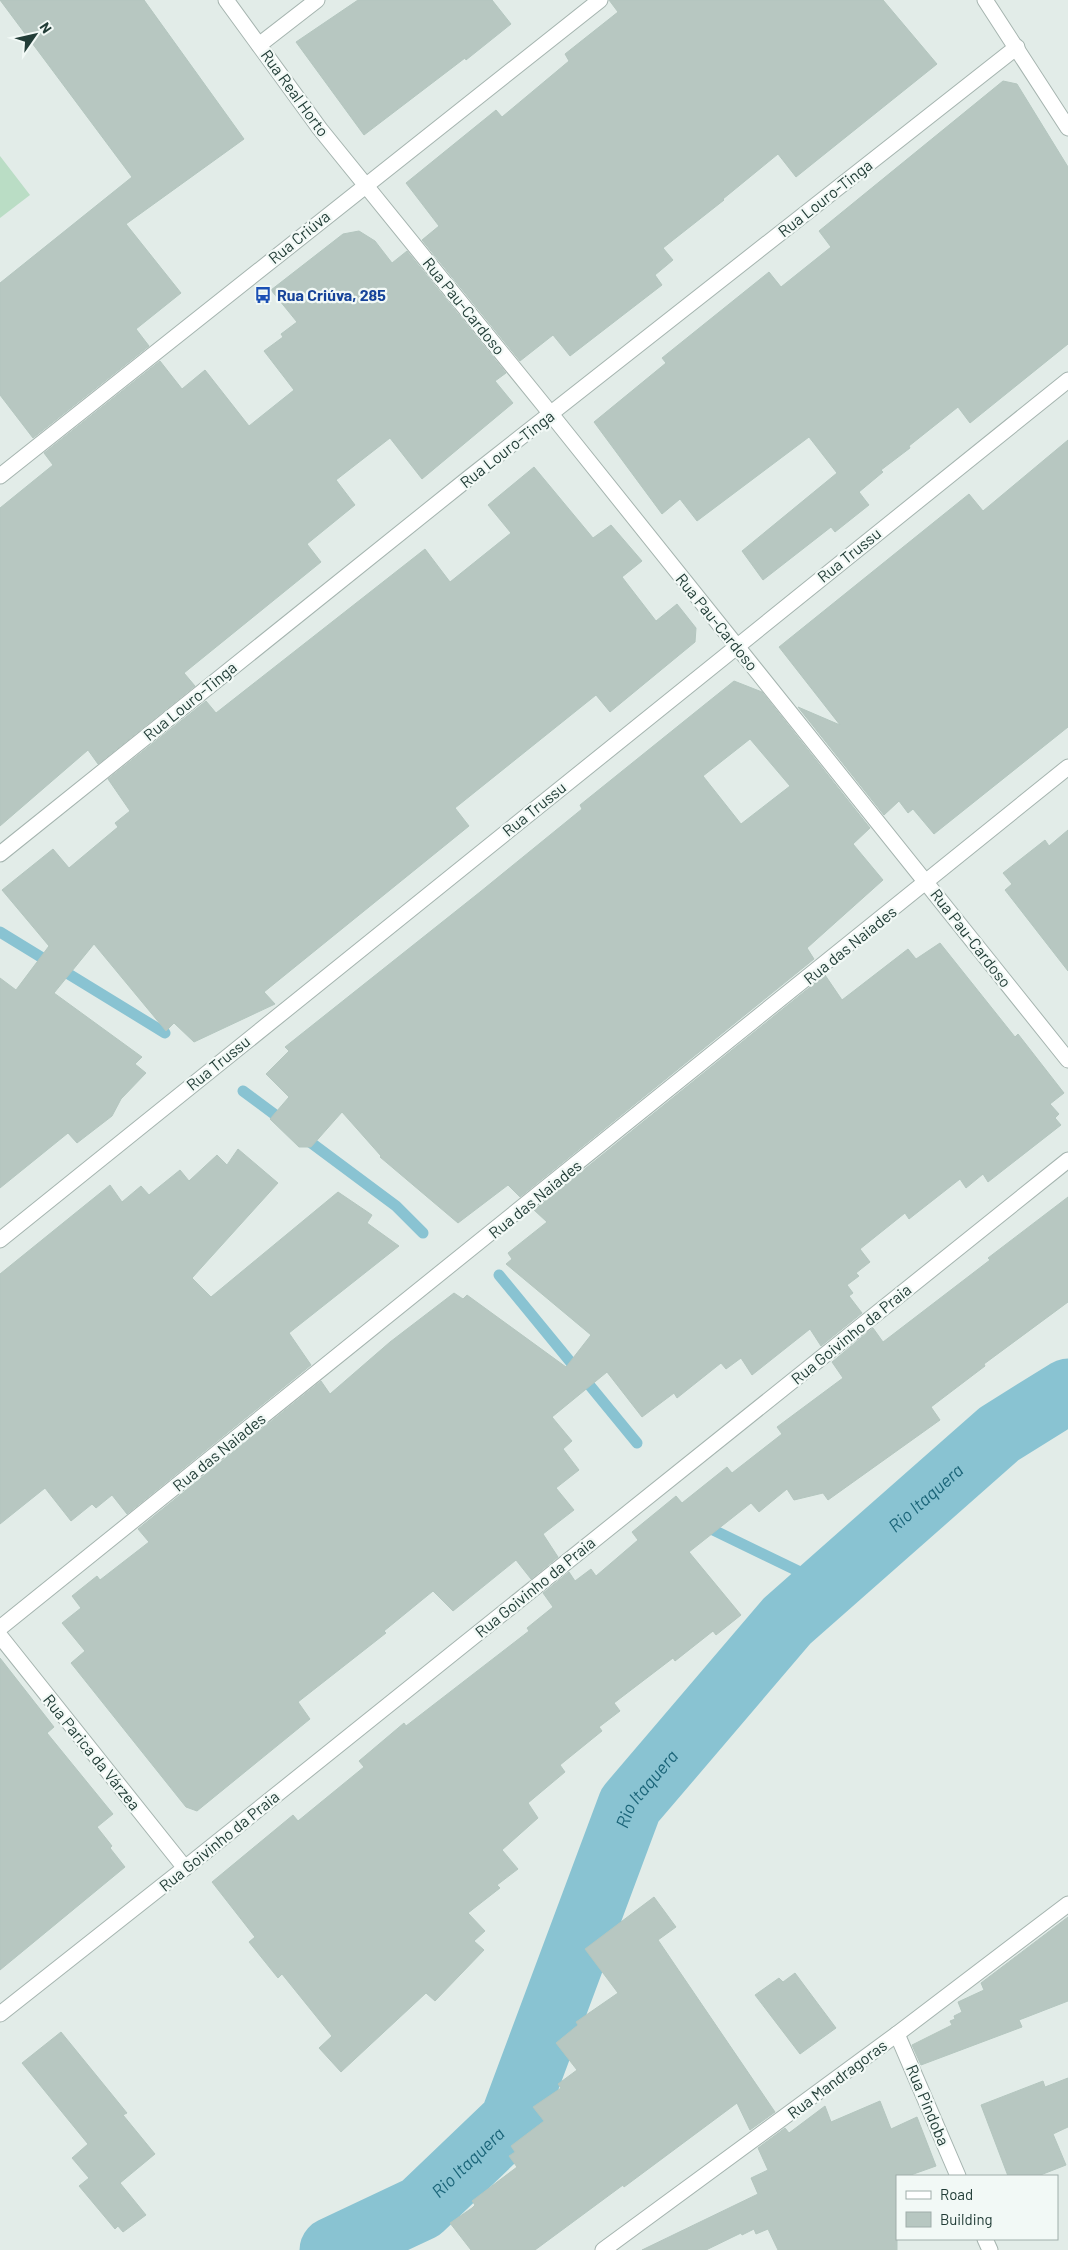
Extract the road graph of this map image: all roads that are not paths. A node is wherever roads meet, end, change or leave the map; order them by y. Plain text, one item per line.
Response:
1 (226, 0) edge
2 (317, 0) edge
3 (600, 0) edge
4 (986, 0) edge
5 (259, 45) junction
6 (1016, 47) junction
7 (1068, 128) edge
8 (365, 185) junction
9 (1068, 380) edge
10 (551, 414) junction
11 (0, 476) edge
12 (736, 646) junction
13 (1068, 767) edge
14 (0, 854) edge
15 (928, 882) junction
16 (1068, 1060) edge
17 (1068, 1160) edge
18 (0, 1240) edge
19 (0, 1628) edge
20 (0, 1636) edge
21 (185, 1868) junction
22 (1068, 1904) edge
23 (0, 2014) edge
24 (897, 2034) junction
25 (958, 2175) edge
26 (603, 2250) edge

1 - 5 street, Rua Real Horto
2 - 5 street
3 - 8 street, Rua Criúva
4 - 6 street
5 - 8 street, Rua Real Horto
6 - 7 street
6 - 10 street, Rua Louro-Tinga
8 - 10 street, Rua Pau-Cardoso
8 - 11 street, Rua Criúva
9 - 12 street, Rua Trussu
10 - 12 street, Rua Pau-Cardoso
10 - 14 street, Rua Louro-Tinga
12 - 15 street, Rua Pau-Cardoso
12 - 18 street, Rua Trussu
13 - 15 street, Rua das Naiades
15 - 16 street, Rua Pau-Cardoso
15 - 19 street, Rua das Naiades
17 - 21 street, Rua Goivinho da Praia
20 - 21 street, Rua Parica da Várzea
21 - 23 street, Rua Goivinho da Praia
22 - 24 street, Rua Mandragoras
24 - 25 street, Rua Pindoba
24 - 26 street, Rua Mandragoras

